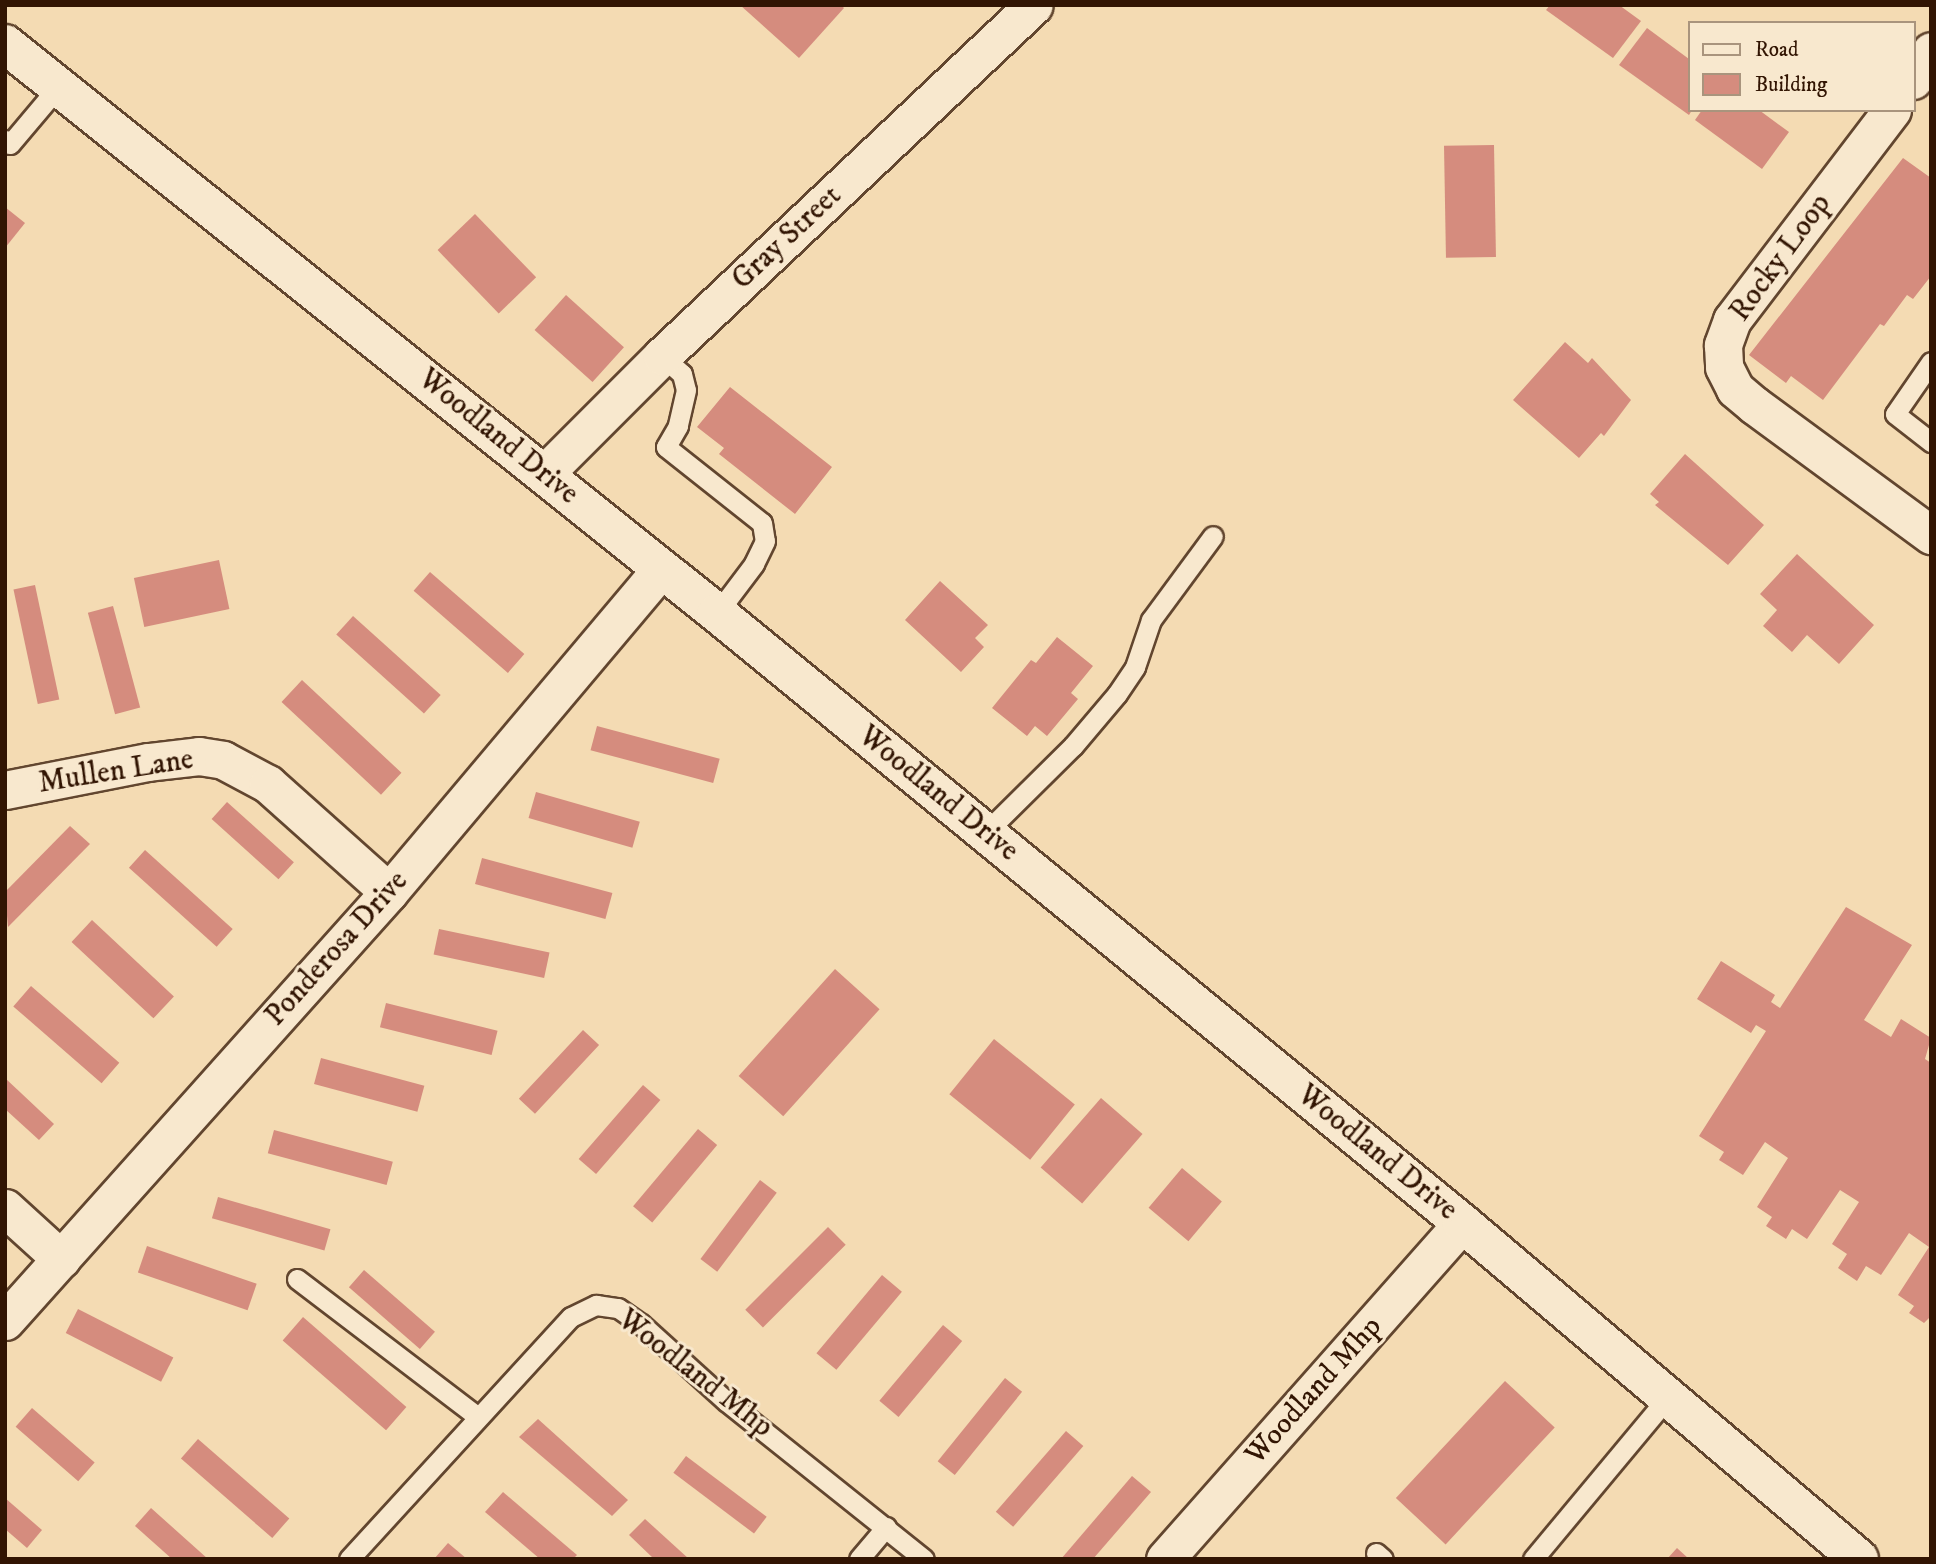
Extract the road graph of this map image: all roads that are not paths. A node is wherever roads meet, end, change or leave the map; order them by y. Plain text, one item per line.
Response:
1 (1034, 5) edge
2 (5, 44) edge
3 (1931, 51) edge
4 (1915, 77) edge
5 (58, 86) junction
6 (1890, 112) edge
7 (5, 140) edge
8 (662, 356) junction
9 (1931, 362) edge
10 (1931, 442) edge
11 (544, 474) junction
12 (1931, 535) edge
13 (1213, 536) dead end
14 (660, 570) junction
15 (717, 613) junction
16 (5, 790) edge
17 (985, 833) junction
18 (389, 892) junction
19 (5, 1208) edge
20 (1462, 1223) junction
21 (61, 1259) junction
22 (297, 1279) dead end
23 (5, 1321) edge
24 (1668, 1397) junction
25 (477, 1416) junction
26 (887, 1527) junction
27 (349, 1559) edge
28 (859, 1559) edge
29 (924, 1559) edge
30 (1165, 1559) edge
31 (1533, 1559) edge
32 (1859, 1559) edge

1 - 8 street, Gray Street
2 - 5 street, Woodland Drive
3 - 4 street
5 - 7 lane
5 - 11 street, Woodland Drive
6 - 12 street, Rocky Loop
8 - 11 street, Gray Street
8 - 15 lane
9 - 10 lane
11 - 14 street, Woodland Drive
13 - 17 lane
14 - 15 street, Woodland Drive
14 - 18 street, Ponderosa Drive
15 - 17 street, Woodland Drive
16 - 18 street, Mullen Lane
17 - 20 street, Woodland Drive
18 - 21 street, Ponderosa Drive
19 - 21 street
20 - 24 street, Woodland Drive
20 - 30 street, Woodland Mhp
21 - 23 street, Ponderosa Drive
22 - 25 lane
24 - 31 lane
24 - 32 street, Woodland Drive
25 - 26 lane, Woodland Mhp
25 - 27 lane, Woodland Mhp
26 - 28 lane
26 - 29 lane, Woodland Mhp

